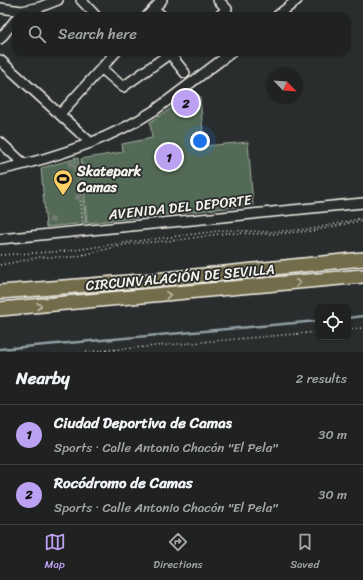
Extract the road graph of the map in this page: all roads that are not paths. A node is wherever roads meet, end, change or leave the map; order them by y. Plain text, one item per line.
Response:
1 (58, 0) edge
2 (81, 0) edge
3 (162, 0) edge
4 (218, 0) edge
5 (297, 0) edge
6 (0, 8) edge
7 (154, 8) junction
8 (13, 12) edge
9 (26, 12) edge
10 (92, 12) edge
11 (150, 12) edge
12 (158, 12) edge
13 (224, 12) edge
14 (282, 12) edge
15 (12, 24) edge
16 (0, 39) edge
17 (112, 56) edge
18 (167, 56) edge
19 (173, 56) edge
20 (227, 56) edge
21 (0, 60) edge
22 (101, 68) junction
23 (185, 73) dead end
24 (60, 114) junction
25 (0, 142) edge
26 (91, 143) junction
27 (24, 164) junction
28 (0, 170) edge
29 (363, 203) edge
30 (0, 239) edge
31 (363, 259) edge
32 (363, 276) edge
33 (0, 292) edge
34 (0, 309) edge

1 - 9 street
2 - 10 street
3 - 7 street
4 - 13 street
5 - 14 street
6 - 8 street
7 - 11 street
7 - 12 street
15 - 16 street
17 - 22 street
18 - 22 street
19 - 23 street
20 - 26 street
21 - 24 street
22 - 24 street
24 - 26 street
25 - 27 street
26 - 27 street
27 - 28 street
29 - 30 street, AVENIDA DEL DEPORTE
31 - 33 highway, CIRCUNVALACIÓN DE SEVILLA
34 -> 32 highway, CIRCUNVALACIÓN DE SEVILLA

